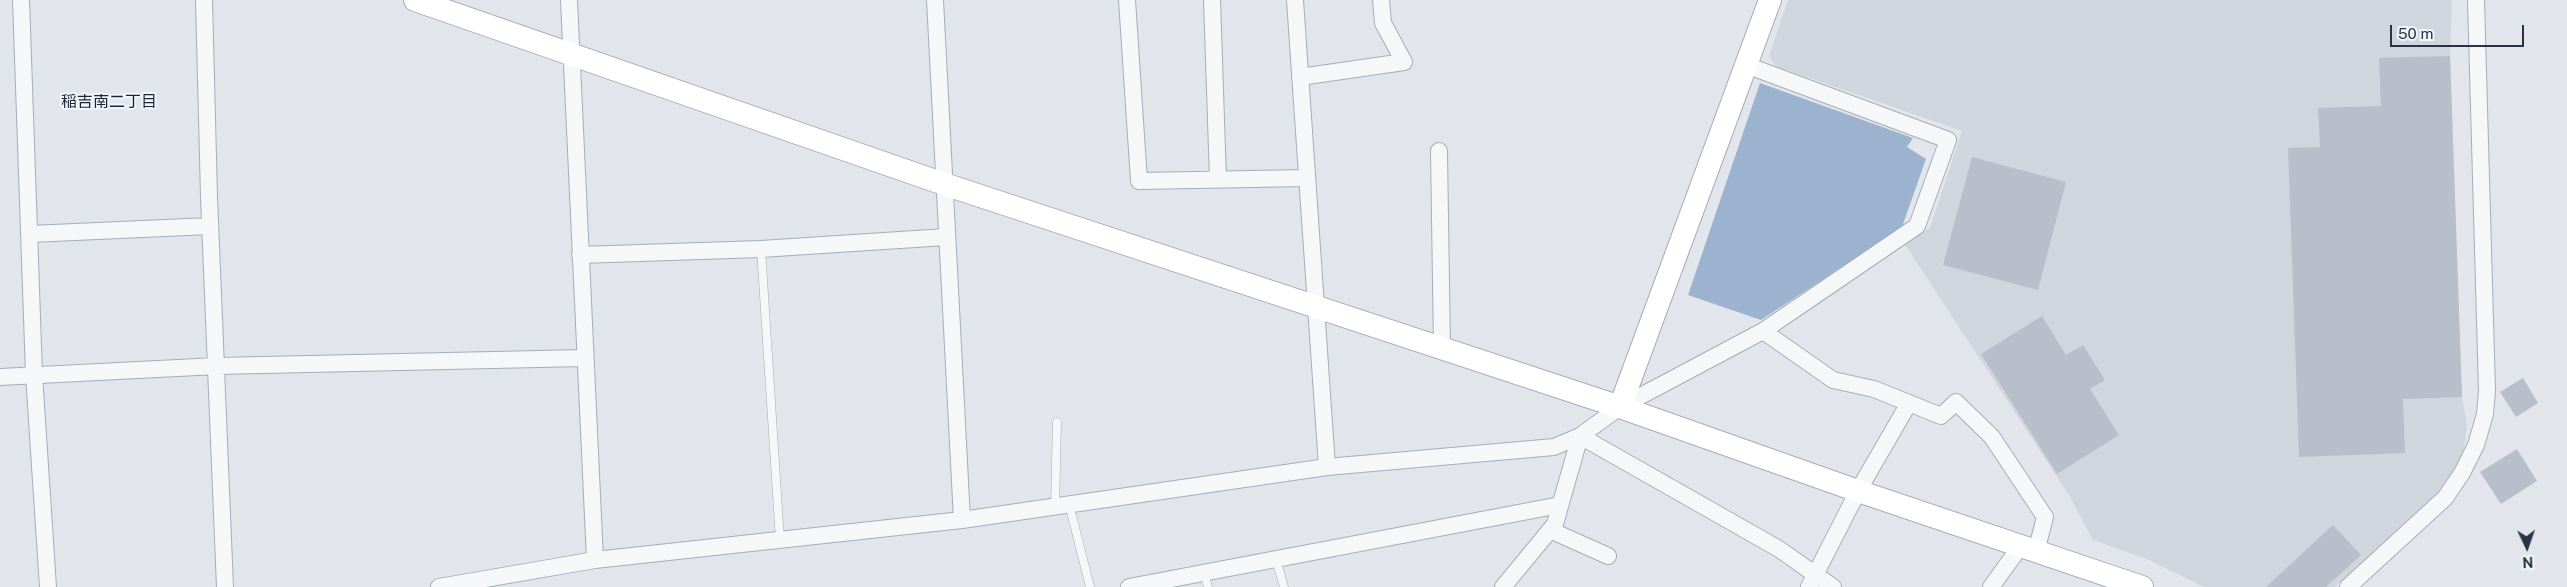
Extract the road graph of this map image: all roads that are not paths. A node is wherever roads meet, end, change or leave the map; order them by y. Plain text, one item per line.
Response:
1 (21, 0) edge
2 (204, 0) edge
3 (415, 0) edge
4 (569, 0) edge
5 (934, 0) edge
6 (1126, 0) edge
7 (1212, 0) edge
8 (1295, 0) edge
9 (1381, 0) edge
10 (1770, 0) edge
11 (2476, 0) edge
12 (570, 54) junction
13 (1746, 65) junction
14 (1300, 77) junction
15 (1439, 151) dead end
16 (1307, 178) junction
17 (1218, 180) junction
18 (944, 184) junction
19 (210, 226) junction
20 (30, 234) junction
21 (946, 237) junction
22 (761, 249) junction
23 (580, 255) junction
24 (1316, 307) junction
25 (1763, 331) junction
26 (1442, 348) junction
27 (585, 358) junction
28 (217, 366) junction
29 (34, 375) junction
30 (0, 377) edge
31 (1909, 404) junction
32 (1620, 407) junction
33 (1058, 422) dead end
34 (1580, 436) junction
35 (1327, 467) junction
36 (1858, 491) junction
37 (1062, 505) junction
38 (1560, 505) junction
39 (962, 520) junction
40 (1550, 530) junction
41 (780, 540) junction
42 (2028, 550) junction
43 (1608, 556) dead end
44 (1276, 559) junction
45 (595, 560) junction
46 (1206, 580) edge
47 (1813, 581) edge
48 (2129, 584) edge
49 (48, 587) edge
50 (225, 587) edge
51 (439, 587) edge
52 (1090, 587) edge
53 (1129, 587) edge
54 (1284, 587) edge
55 (1503, 587) edge
56 (1833, 587) edge
57 (1991, 587) edge
58 (2348, 587) edge

1 - 20 street
2 - 19 street
3 - 12 street
4 - 12 street
5 - 18 street
6 - 17 street
7 - 17 street
8 - 14 street
9 - 14 street
10 - 13 street
11 - 58 street
12 - 18 street
12 - 23 street
13 - 25 street
13 - 32 street
14 - 16 street
15 - 26 street
16 - 17 street
16 - 24 street
18 - 21 street
18 - 24 street
19 - 20 street
19 - 28 street
20 - 29 street
21 - 22 street
21 - 39 street
22 - 23 street
22 - 41 lane
23 - 27 street
24 - 26 street
24 - 35 street
25 - 31 street
25 - 32 street
26 - 32 street
27 - 28 street
27 - 45 street
28 - 29 street
28 - 50 street
29 - 30 street
29 - 49 street
31 - 36 street
31 - 42 street
32 - 34 street
32 - 36 street
33 - 37 lane
34 - 35 street
34 - 38 street
34 - 47 street
35 - 37 street
36 - 42 street
36 - 47 street
37 - 39 street
37 - 52 lane
38 - 40 street
38 - 44 street
39 - 41 street
40 - 43 street
40 - 55 street
41 - 45 street
42 - 48 street
42 - 57 street
44 - 46 street
44 - 54 lane
45 - 51 street
46 - 53 street
47 - 56 street

